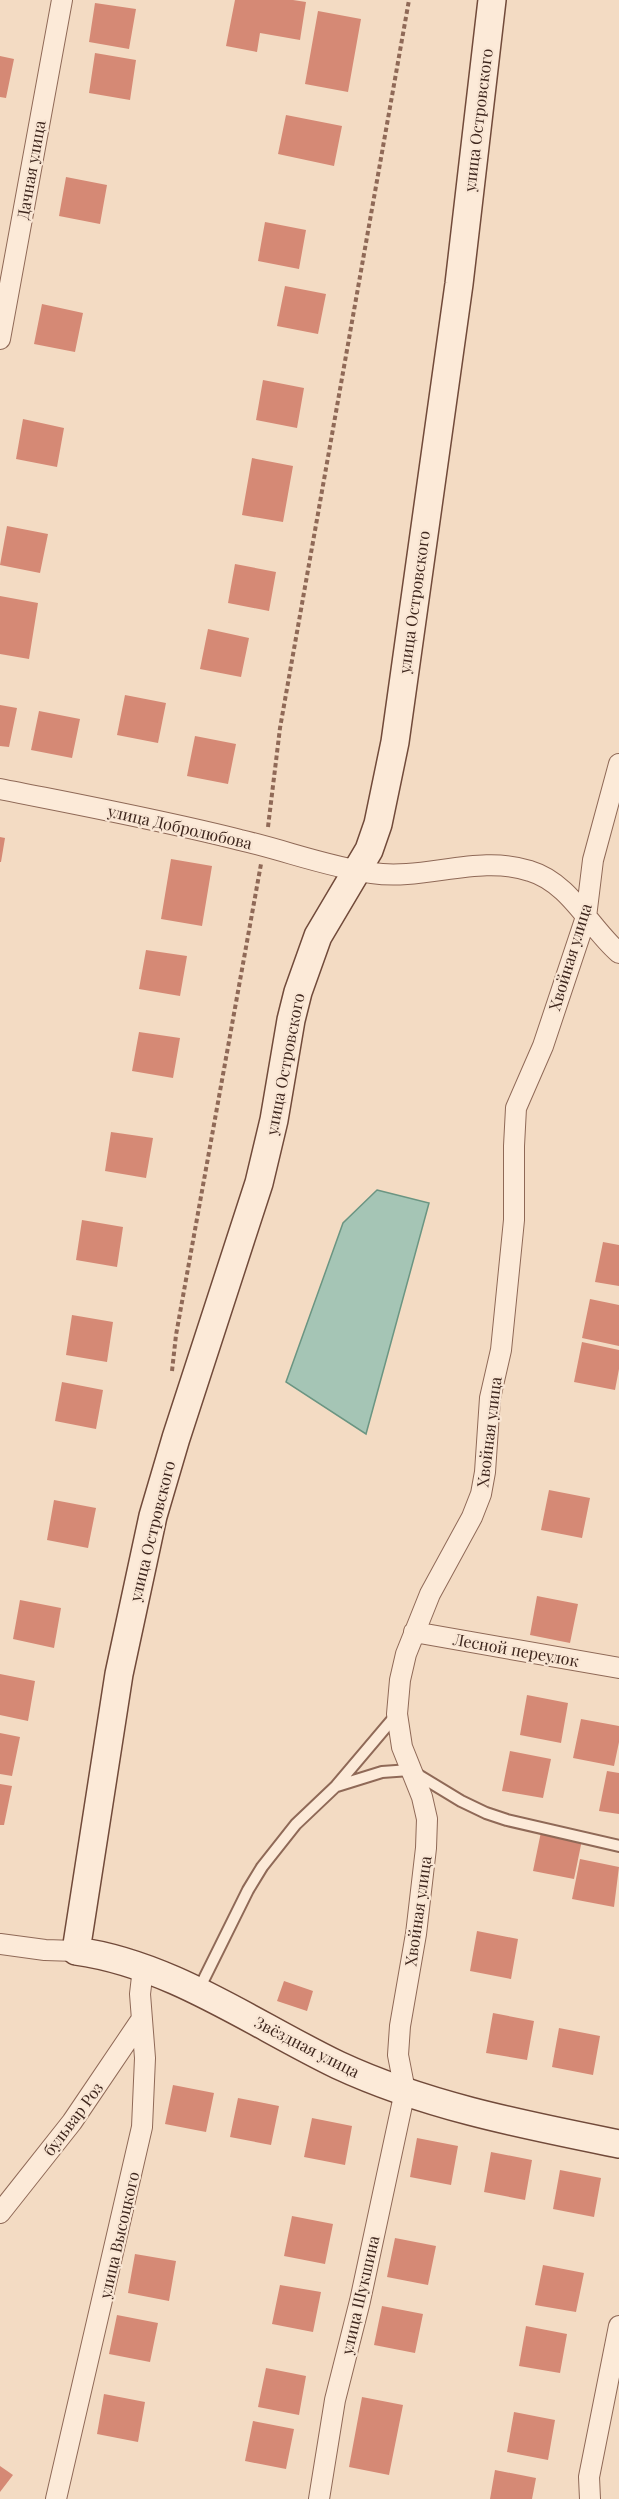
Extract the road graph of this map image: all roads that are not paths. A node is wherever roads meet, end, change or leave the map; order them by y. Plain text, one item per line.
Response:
1 (62, 0) edge
2 (492, 0) edge
3 (0, 339) edge
4 (619, 764) edge
5 (0, 789) edge
6 (358, 871) junction
7 (586, 917) junction
8 (619, 953) edge
9 (414, 1632) junction
10 (619, 1668) edge
11 (397, 1714) junction
12 (410, 1770) junction
13 (336, 1786) junction
14 (619, 1846) edge
15 (0, 1944) edge
16 (76, 1951) junction
17 (143, 1968) junction
18 (198, 1992) junction
19 (141, 2020) junction
20 (405, 2091) junction
21 (619, 2145) edge
22 (0, 2213) edge
23 (619, 2326) edge
24 (56, 2499) edge
25 (319, 2499) edge
26 (590, 2499) edge

1 - 3 street, Дачная улица
2 - 6 street, улица Островского
4 - 7 street, Хвойная улица
5 - 6 street, улица Добролюбова
6 - 7 street, улица Добролюбова
6 - 16 street, улица Островского
7 - 8 street, улица Добролюбова
7 - 9 street, Хвойная улица
9 - 10 street, Лесной переулок
9 - 11 street, Хвойная улица
11 - 12 street, Хвойная улица
11 - 13 lane
12 - 13 lane
12 - 14 lane
12 - 20 street, Хвойная улица
13 - 18 lane
15 - 16 street, Звёздная улица
16 - 17 street, Звёздная улица
17 - 18 street, Звёздная улица
17 - 19 street, улица Высоцкого
18 - 20 street, Звёздная улица
19 - 22 street, бульвар Роз
19 - 24 street, улица Высоцкого
20 - 21 street, Звёздная улица
20 - 25 street, улица Шукшина
23 - 26 street

